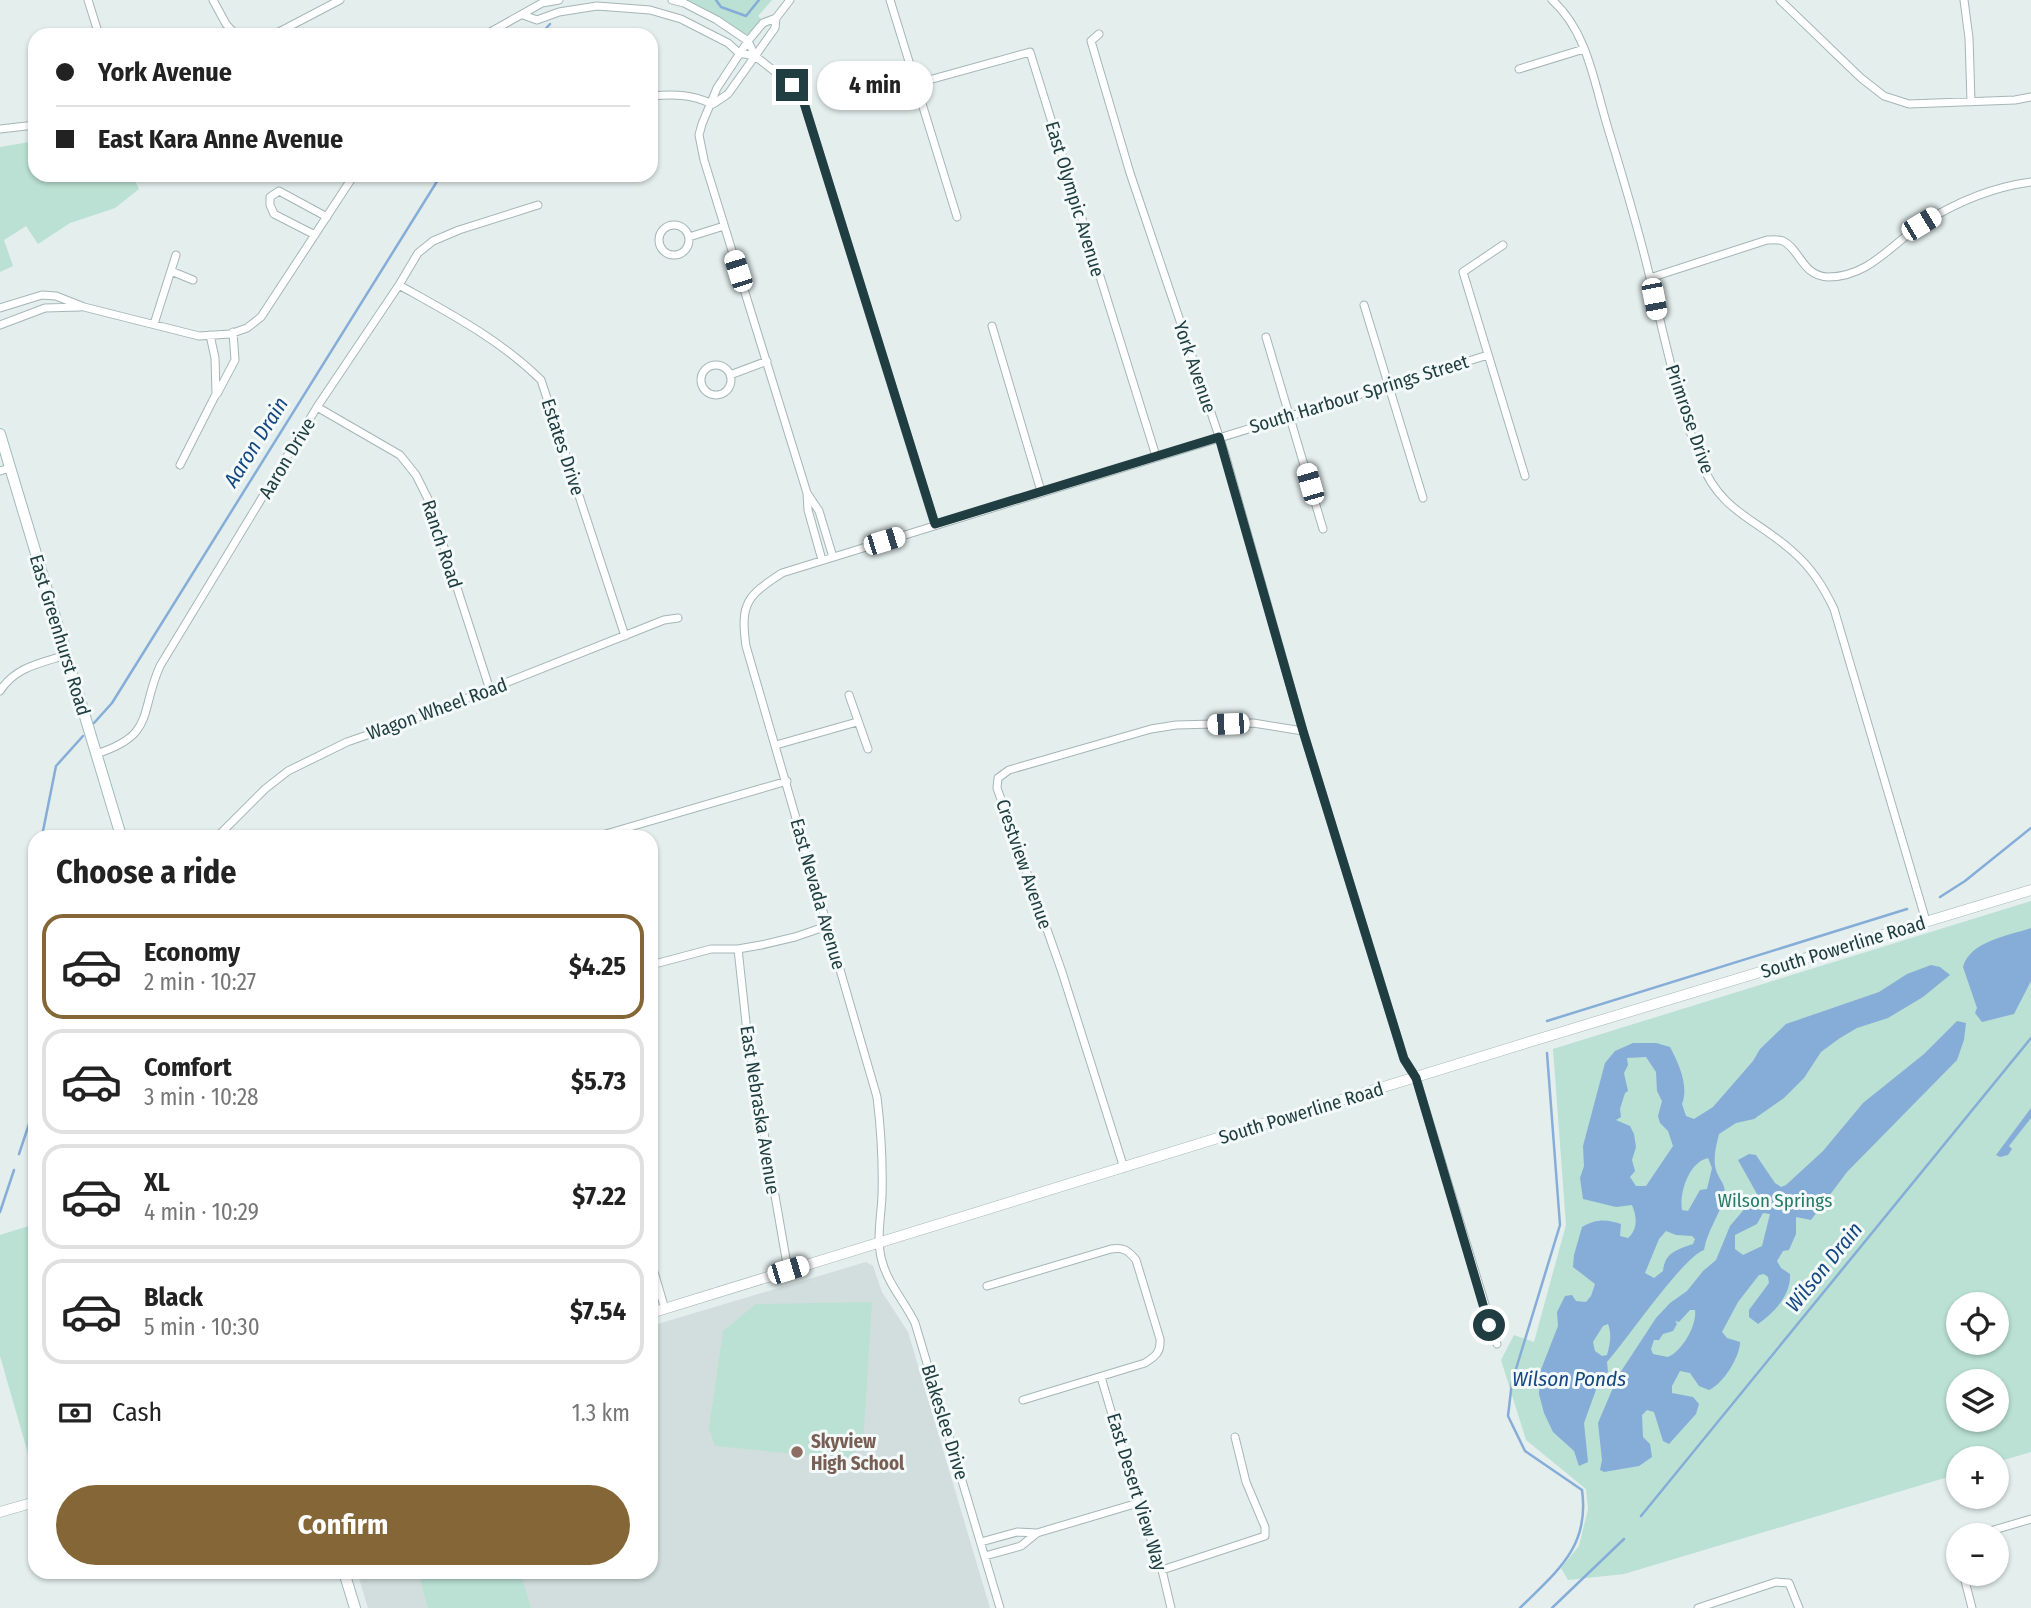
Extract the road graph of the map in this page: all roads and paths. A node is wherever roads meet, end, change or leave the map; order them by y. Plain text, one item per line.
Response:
1 (88, 0) edge
2 (213, 0) edge
3 (340, 0) edge
4 (559, 0) edge
5 (672, 0) edge
6 (790, 0) edge
7 (890, 0) edge
8 (1552, 0) edge
9 (1780, 0) edge
10 (1964, 0) edge
11 (523, 15) junction
12 (776, 18) junction
13 (97, 28) edge
14 (230, 28) edge
15 (286, 28) edge
16 (498, 28) edge
17 (1099, 34) dead end
18 (748, 41) junction
19 (1584, 49) junction
20 (739, 53) junction
21 (755, 57) junction
22 (1519, 69) dead end
23 (918, 83) junction
24 (658, 96) edge
25 (2031, 97) edge
26 (1971, 102) junction
27 (712, 104) junction
28 (28, 126) edge
29 (0, 130) edge
30 (350, 182) edge
31 (2031, 182) edge
32 (538, 205) dead end
33 (327, 217) junction
34 (957, 217) dead end
35 (724, 226) junction
36 (315, 235) junction
37 (689, 237) junction
38 (1503, 245) dead end
39 (176, 255) dead end
40 (171, 271) junction
41 (1650, 278) junction
42 (192, 280) dead end
43 (400, 285) junction
44 (1364, 305) dead end
45 (84, 307) junction
46 (0, 308) edge
47 (154, 324) junction
48 (0, 325) edge
49 (992, 326) dead end
50 (233, 332) junction
51 (210, 335) junction
52 (1266, 337) dead end
53 (1488, 355) junction
54 (767, 361) junction
55 (730, 375) junction
56 (1388, 385) junction
57 (216, 394) junction
58 (317, 407) junction
59 (1290, 416) junction
60 (0, 434) edge
61 (1219, 437) junction
62 (1156, 456) junction
63 (180, 465) dead end
64 (5, 469) edge
65 (1525, 476) dead end
66 (1041, 491) junction
67 (807, 493) junction
68 (1423, 498) dead end
69 (935, 524) junction
70 (1323, 529) dead end
71 (833, 556) junction
72 (822, 560) junction
73 (790, 570) joint
74 (678, 618) dead end
75 (625, 636) junction
76 (66, 655) junction
77 (490, 690) junction
78 (0, 691) edge
79 (849, 695) dead end
80 (858, 722) junction
81 (1303, 731) junction
82 (776, 745) junction
83 (868, 749) dead end
84 (96, 754) junction
85 (787, 781) junction
86 (119, 830) edge
87 (224, 830) edge
88 (620, 830) edge
89 (2031, 890) edge
90 (1926, 921) junction
91 (827, 926) junction
92 (737, 949) junction
93 (658, 963) edge
94 (1416, 1078) junction
95 (1124, 1168) junction
96 (878, 1243) junction
97 (788, 1270) junction
98 (658, 1286) edge
99 (986, 1286) dead end
100 (665, 1309) junction
101 (658, 1311) edge
102 (1497, 1345) dead end
103 (1101, 1377) junction
104 (1023, 1400) dead end
105 (1236, 1437) dead end
106 (1138, 1503) junction
107 (28, 1504) edge
108 (0, 1513) edge
109 (2031, 1519) edge
110 (2009, 1526) edge
111 (1037, 1533) junction
112 (981, 1542) junction
113 (985, 1556) junction
114 (1162, 1570) junction
115 (346, 1579) edge
116 (1966, 1586) edge
117 (355, 1608) edge
118 (1000, 1608) edge
119 (1171, 1608) edge
120 (1698, 1608) edge
121 (1799, 1608) edge
122 (1972, 1608) edge

1 - 13 street
2 - 14 street
3 - 15 street
4 - 11 street
5 - 18 street
6 - 12 street
7 - 23 street
8 - 19 street, Primrose Drive
9 - 26 street
10 - 26 street
11 - 16 street
11 - 20 street
12 - 18 street
12 - 21 street
17 - 61 street, York Avenue
18 - 20 street
18 - 21 street
19 - 22 street
19 - 41 street, Primrose Drive
20 - 21 street
20 - 27 street
21 - 27 street
21 - 69 street
23 - 34 street
23 - 62 street, East Olympic Avenue
24 - 27 street
25 - 26 street
27 - 35 street
28 - 29 street
30 - 33 street
31 - 41 street
32 - 43 street, Aaron Drive
33 - 36 street
33 - 36 street
35 - 37 street
35 - 54 street
36 - 50 street
37 - 37 street
38 - 53 street
39 - 40 street
40 - 42 street
40 - 47 street
41 - 90 street, Primrose Drive
43 - 58 street, Aaron Drive
43 - 75 street, Estates Drive
44 - 56 street
45 - 46 street
45 - 47 street
45 - 48 street
47 - 51 street
49 - 66 street
50 - 51 street
50 - 57 street
51 - 57 street
52 - 59 street
53 - 56 street, South Harbour Springs Street
53 - 65 street
54 - 55 street
54 - 67 street
55 - 55 street
56 - 59 street, South Harbour Springs Street
56 - 68 street
57 - 63 street
58 - 77 street, Ranch Road
58 - 84 street, Aaron Drive
59 - 61 street, South Harbour Springs Street
59 - 70 street
60 - 64 main road, East Greenhurst Road
61 - 62 street, South Harbour Springs Street
61 - 81 street, York Avenue
62 - 66 street, South Harbour Springs Street
64 - 76 main road, East Greenhurst Road
66 - 69 street, South Harbour Springs Street
67 - 71 street
67 - 72 street
69 - 71 street, South Harbour Springs Street
71 - 72 street, South Harbour Springs Street
72 - 73 street, South Harbour Springs Street
73 - 82 street, East Nevada Avenue
74 - 75 street, Wagon Wheel Road
75 - 77 street, Wagon Wheel Road
76 - 78 street
76 - 84 main road, East Greenhurst Road
77 - 87 street, Wagon Wheel Road
79 - 80 street
80 - 82 street
80 - 83 street
81 - 94 street, York Avenue
81 - 95 street, Crestview Avenue
82 - 85 street, East Nevada Avenue
84 - 86 main road, East Greenhurst Road
85 - 88 street
85 - 91 street, East Nevada Avenue
89 - 90 street, South Powerline Road
90 - 94 street, South Powerline Road
91 - 92 street
91 - 96 street, East Nevada Avenue
92 - 93 street
92 - 97 street, East Nebraska Avenue
94 - 95 street, South Powerline Road
94 - 102 street, York Avenue
95 - 96 street, South Powerline Road
96 - 97 street, South Powerline Road
96 - 112 street, Blakeslee Drive
97 - 100 street, South Powerline Road
98 - 100 street
99 - 103 street
100 - 101 street, South Powerline Road
103 - 104 street
103 - 106 street, East Desert View Way
105 - 114 street
106 - 111 street
106 - 114 street, East Desert View Way
107 - 108 street
109 - 110 street
111 - 112 street
111 - 113 street
112 - 113 street, Blakeslee Drive
113 - 118 street, Blakeslee Drive
114 - 119 street, East Desert View Way
115 - 117 main road
116 - 122 street
120 - 121 street

